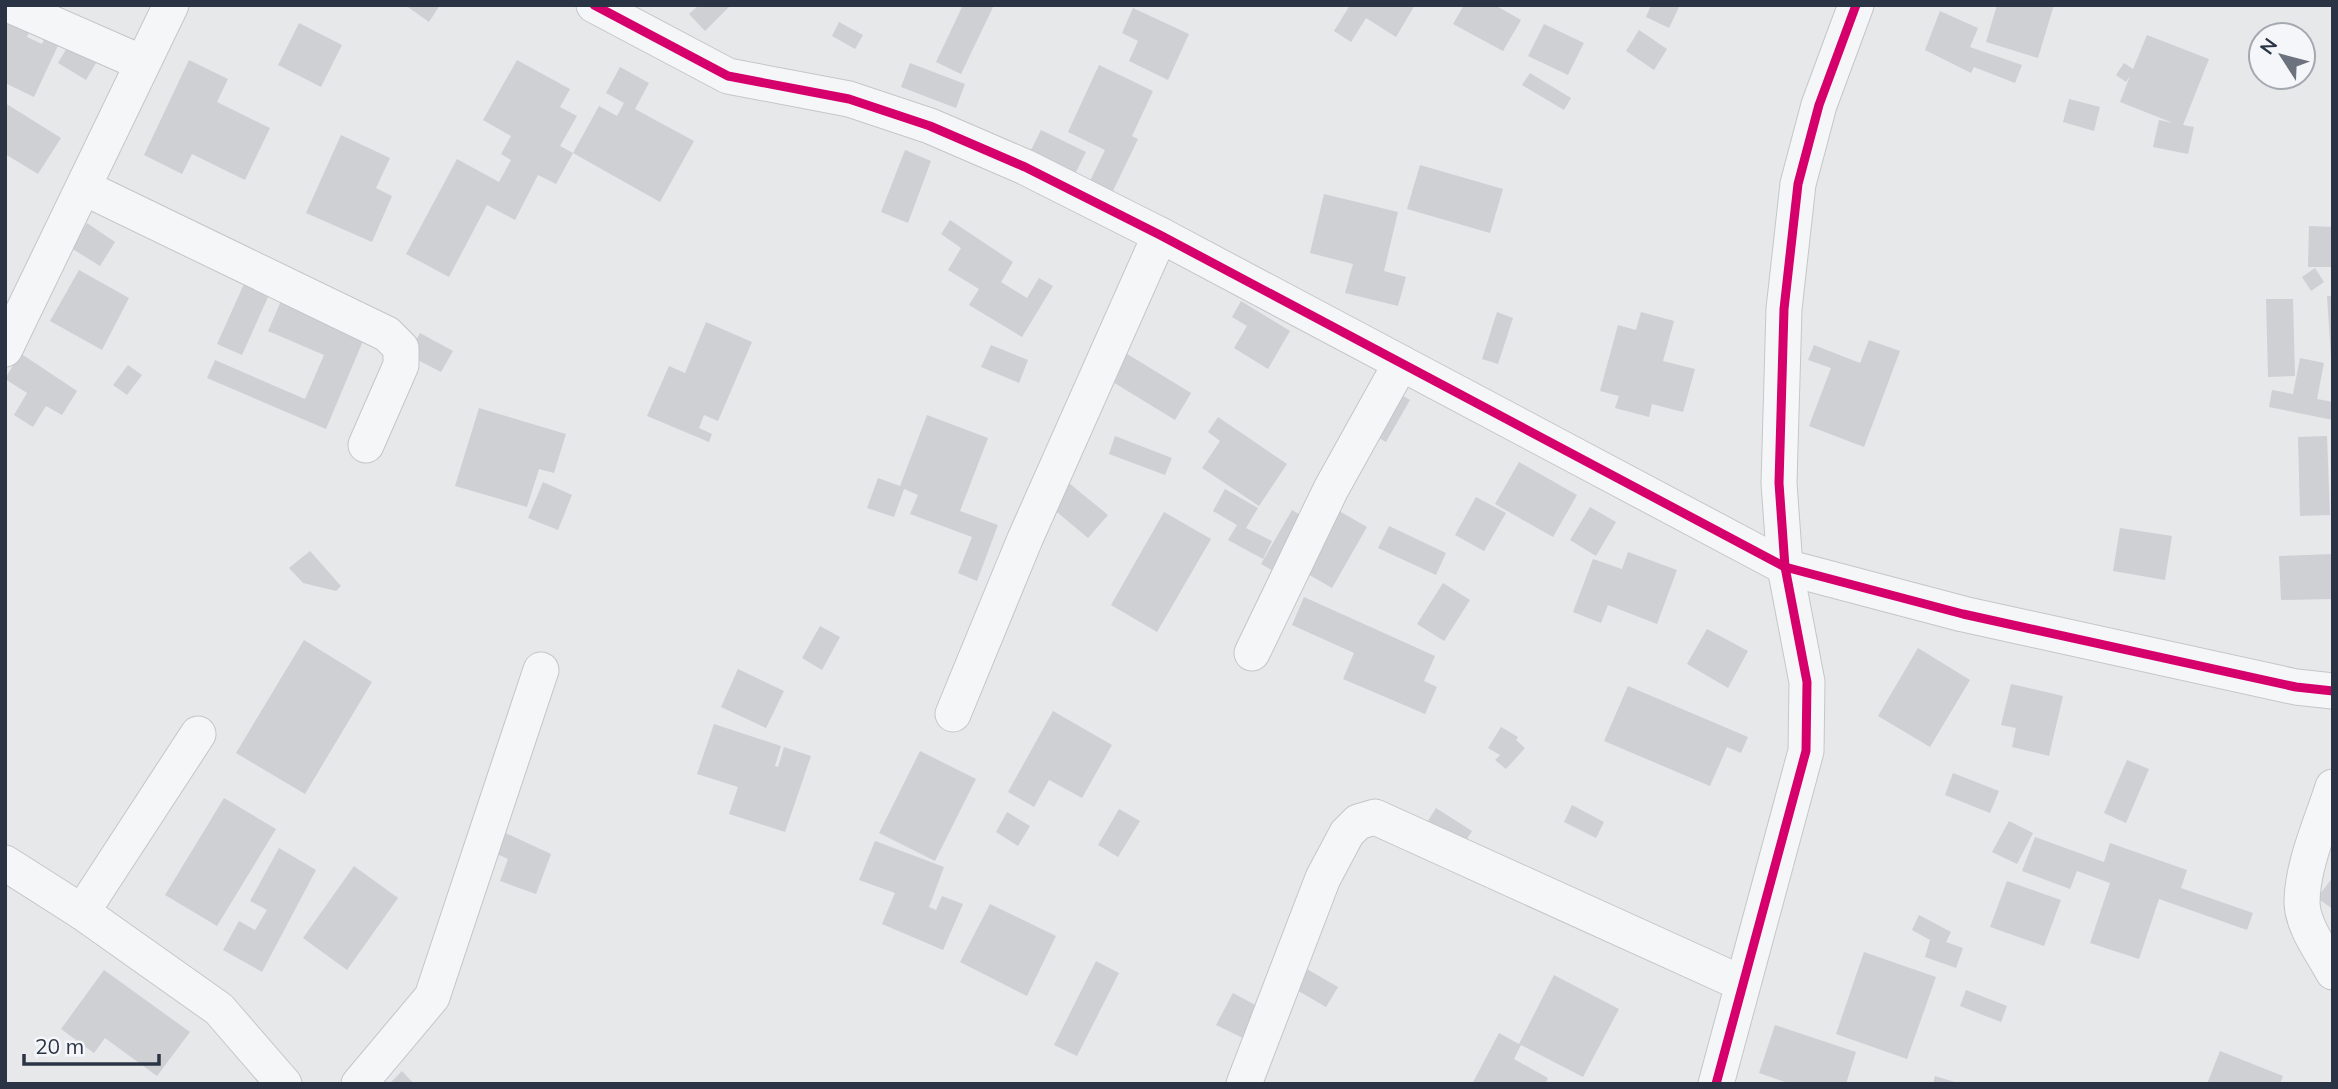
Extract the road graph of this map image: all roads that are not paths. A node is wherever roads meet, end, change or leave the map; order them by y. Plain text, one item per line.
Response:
1 (10, 5) edge
2 (172, 5) edge
3 (594, 5) edge
4 (1856, 5) edge
5 (142, 62) junction
6 (85, 188) junction
7 (1160, 235) junction
8 (5, 349) edge
9 (1401, 363) junction
10 (366, 445) dead end
11 (1785, 567) junction
12 (1252, 653) dead end
13 (541, 670) dead end
14 (2333, 691) edge
15 (953, 713) dead end
16 (198, 734) dead end
17 (2333, 787) edge
18 (6, 867) edge
19 (82, 912) junction
20 (2333, 972) edge
21 (1741, 984) junction
22 (284, 1084) edge
23 (359, 1084) edge
24 (1244, 1084) edge
25 (1716, 1084) edge

1 - 5 street
2 - 5 street
3 - 7 street
4 - 11 street
5 - 6 street
6 - 8 street
6 - 10 street
7 - 9 street
7 - 15 street
9 - 11 street
9 - 12 street
11 - 14 street
11 - 21 street
13 - 23 street
16 - 19 street
17 - 20 street
18 - 19 street
19 - 22 street
21 - 24 street
21 - 25 street

